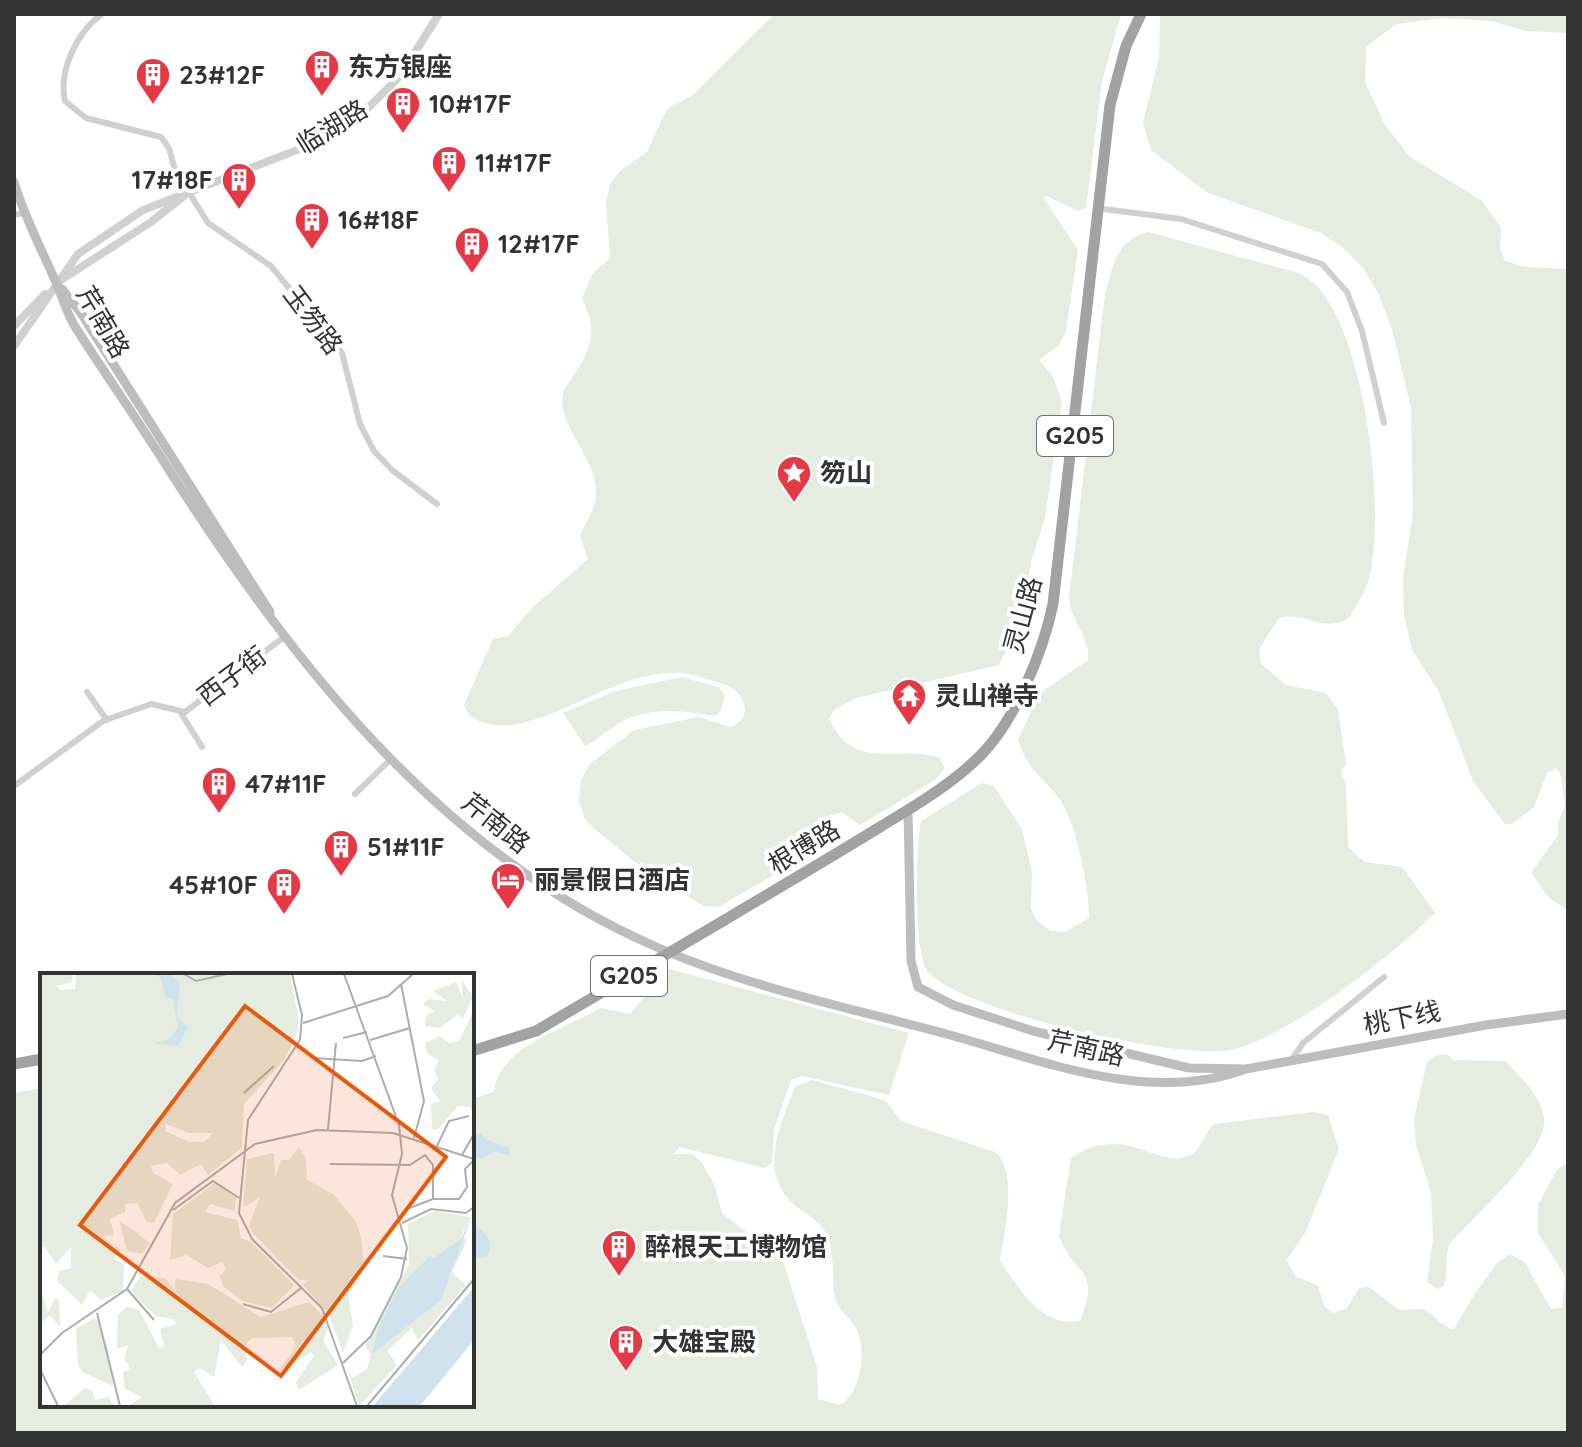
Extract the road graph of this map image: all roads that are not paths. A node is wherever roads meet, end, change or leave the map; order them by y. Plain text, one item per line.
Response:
1 (102, 14) edge
2 (439, 14) edge
3 (1141, 14) edge
4 (14, 182) edge
5 (189, 192) junction
6 (1096, 208) junction
7 (19, 214) edge
8 (57, 283) junction
9 (14, 326) edge
10 (14, 346) edge
11 (1384, 423) dead end
12 (437, 504) dead end
13 (284, 637) junction
14 (87, 692) dead end
15 (181, 713) junction
16 (107, 720) junction
17 (202, 747) dead end
18 (392, 758) junction
19 (14, 786) edge
20 (355, 794) dead end
21 (908, 809) junction
22 (1384, 977) dead end
23 (1568, 1014) edge
24 (474, 1050) edge
25 (40, 1059) edge
26 (1291, 1061) junction
27 (14, 1064) edge
28 (1246, 1069) junction

1 - 5 street, 玉笏路
2 - 5 street, 临湖路
3 - 6 highway, 灵山路 / G205
4 - 7 main road, 芹南路
5 - 8 street
5 - 8 street, 临湖路
5 - 12 street, 玉笏路
6 - 11 street
6 - 21 highway, 灵山路 / G205
7 - 8 main road, 芹南路
8 - 9 street
8 - 10 street
8 - 13 main road, 芹南路
13 - 15 street, 西子街
13 - 18 main road, 芹南路
14 - 16 street
15 - 16 street, 西子街
15 - 17 street
16 - 19 street, 西子街
18 - 20 street
18 - 28 main road, 芹南路
21 - 24 highway, 根博路 / G205, bridge
21 - 28 main road
22 - 26 street
23 - 26 main road, 桃下线
25 - 27 highway
26 - 28 main road, 桃下线

